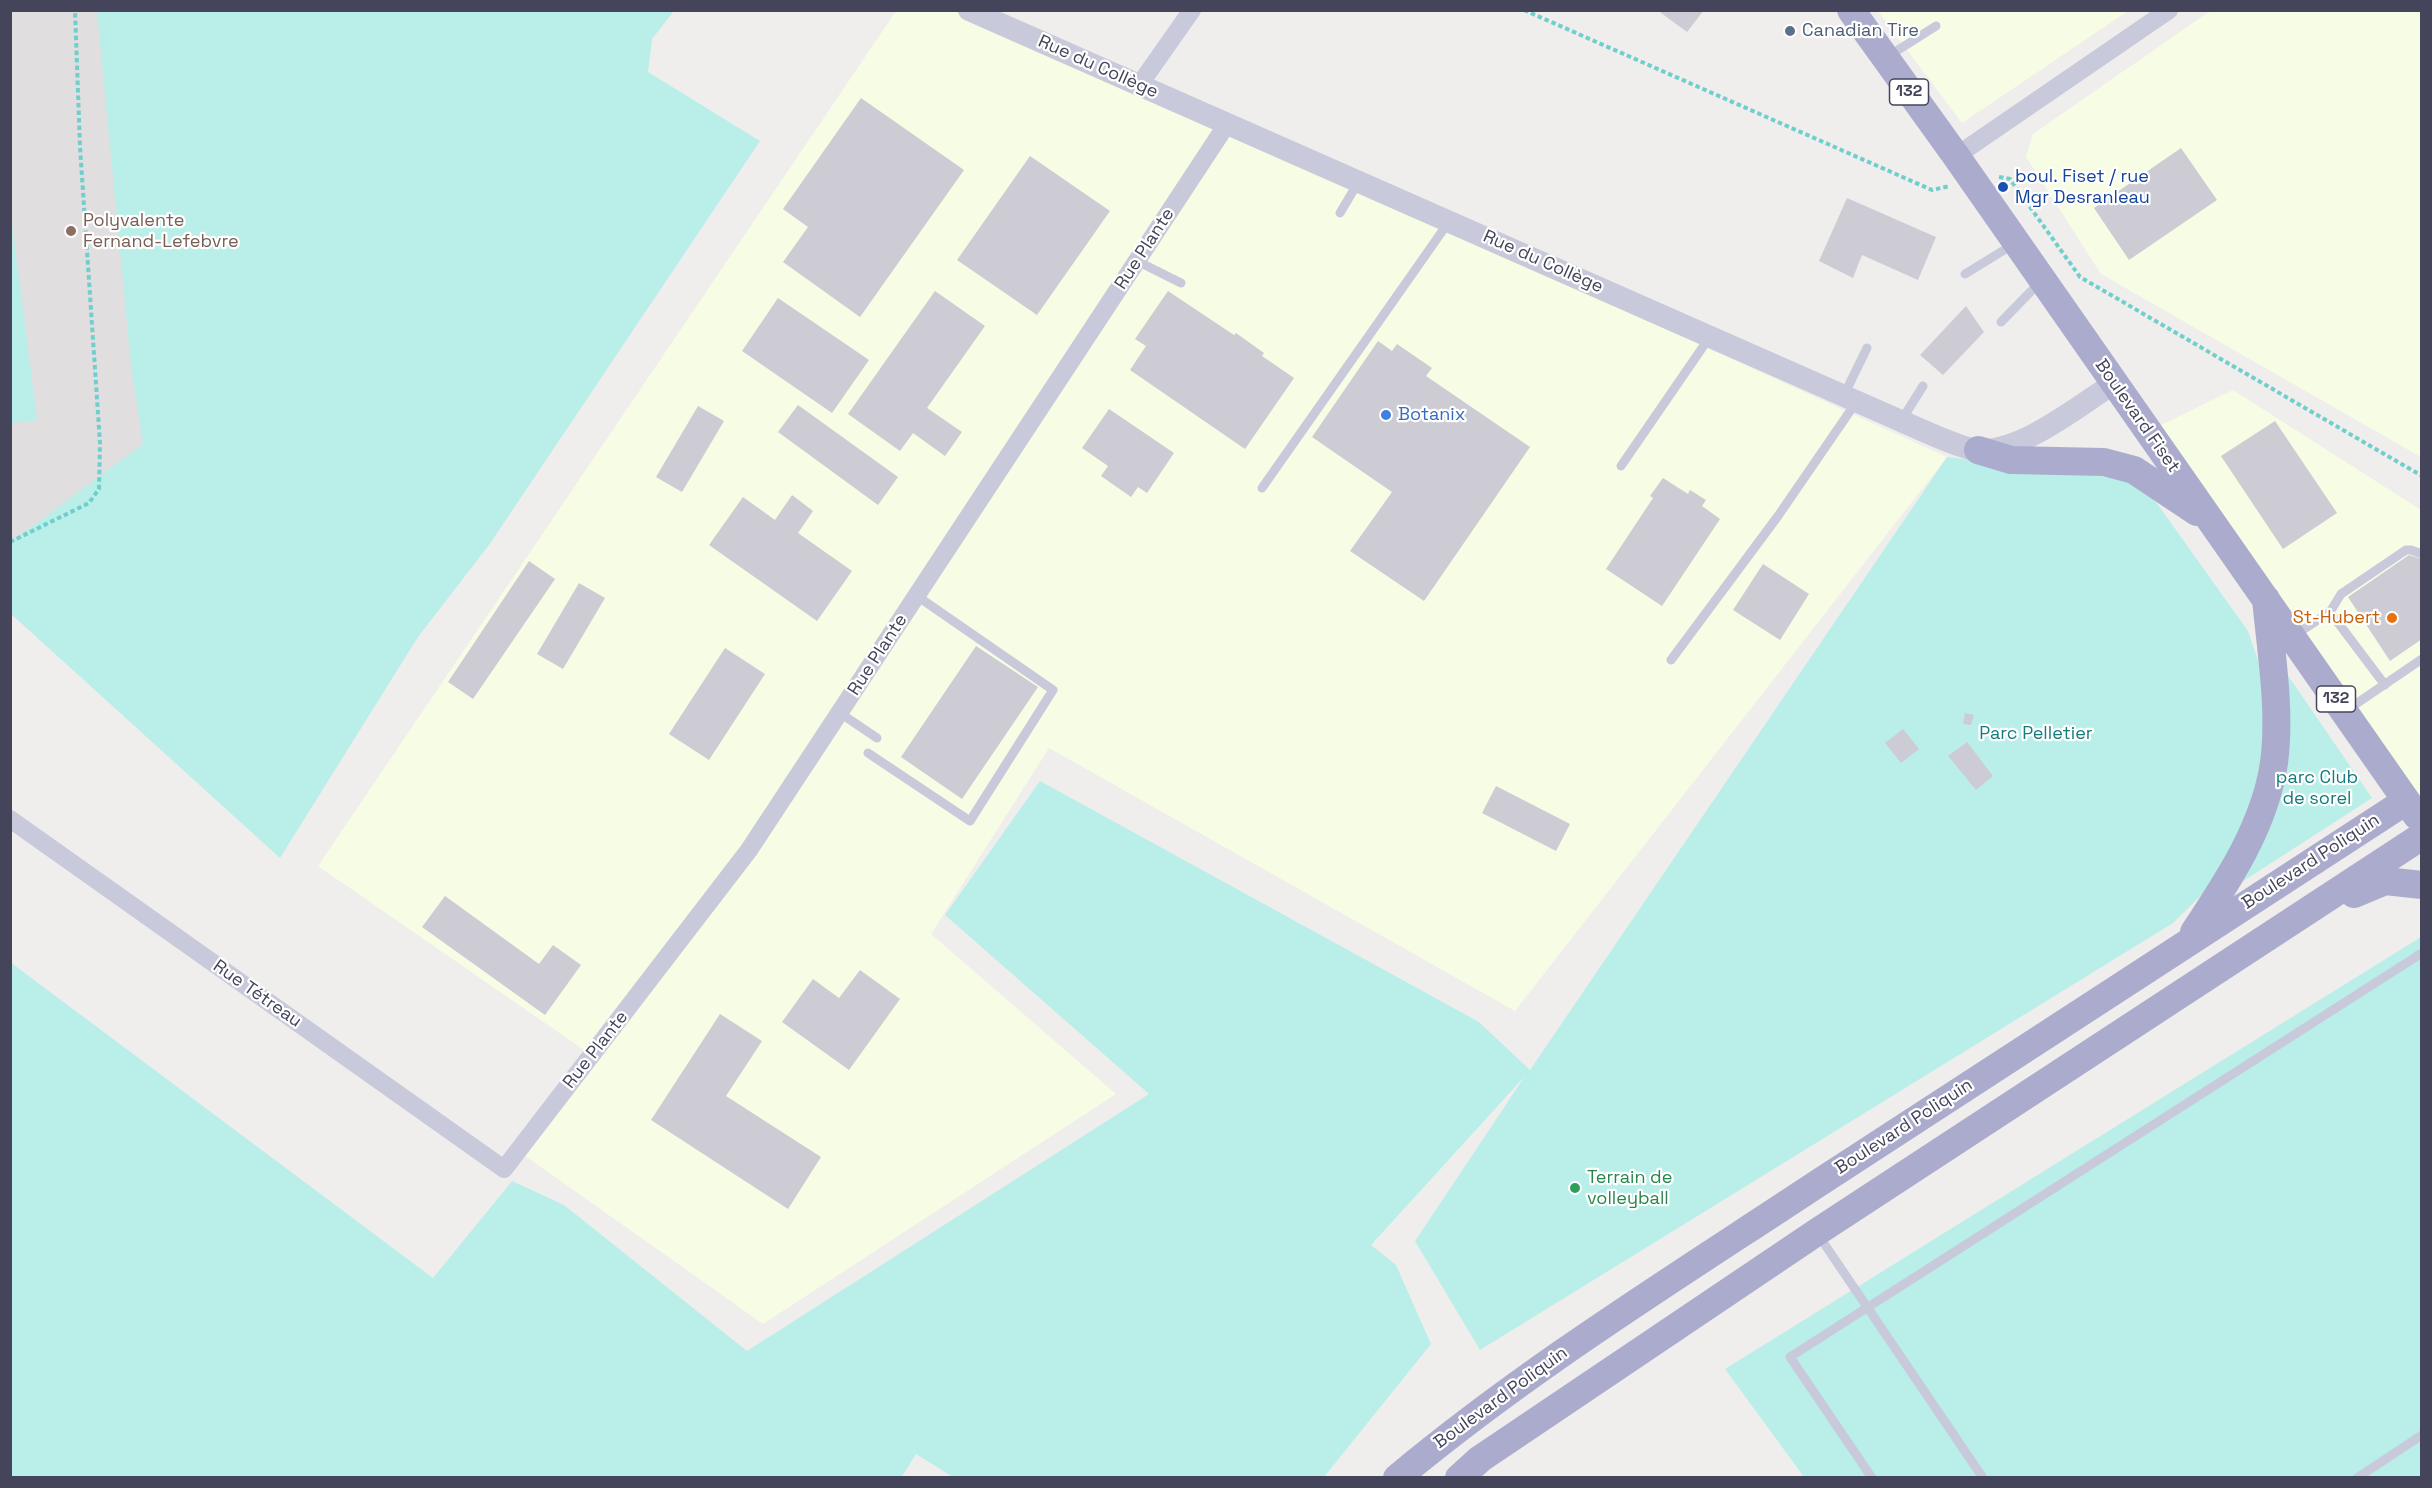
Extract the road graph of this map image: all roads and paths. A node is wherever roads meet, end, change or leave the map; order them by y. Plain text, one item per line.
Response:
1 (75, 10) edge
2 (969, 10) edge
3 (1192, 10) edge
4 (1851, 10) edge
5 (2164, 12) edge
6 (1936, 26) dead end
7 (1885, 59) junction
8 (1140, 84) junction
9 (1227, 124) junction
10 (1956, 156) junction
11 (1359, 181) junction
12 (1340, 213) dead end
13 (1449, 221) junction
14 (2016, 243) junction
15 (1137, 261) junction
16 (1965, 274) dead end
17 (2042, 280) junction
18 (1181, 284) dead end
19 (2001, 322) dead end
20 (1711, 336) junction
21 (1867, 348) dead end
22 (2113, 384) junction
23 (1923, 386) dead end
24 (1850, 398) junction
25 (1901, 421) junction
26 (1978, 450) junction
27 (1621, 466) dead end
28 (1262, 488) dead end
29 (2213, 523) junction
30 (10, 542) edge
31 (2421, 554) edge
32 (917, 596) junction
33 (2266, 597) junction
34 (2330, 612) junction
35 (2293, 636) junction
36 (2421, 659) edge
37 (1671, 660) dead end
38 (2385, 685) junction
39 (2345, 711) junction
40 (840, 713) junction
41 (877, 738) dead end
42 (868, 753) dead end
43 (2416, 805) edge
44 (10, 819) edge
45 (2421, 836) edge
46 (2421, 885) edge
47 (2299, 916) junction
48 (2190, 939) junction
49 (2421, 953) edge
50 (504, 1169) joint
51 (1817, 1232) junction
52 (1868, 1308) junction
53 (2421, 1435) edge
54 (1397, 1478) edge
55 (1459, 1478) edge
56 (1872, 1478) edge
57 (1983, 1478) edge
58 (2357, 1478) edge

1 - 30 path
2 - 8 street, Rue du Collège
3 - 8 street
4 - 7 main road, Boulevard Fiset / 132
5 - 10 street
6 - 7 lane
7 - 10 main road, Boulevard Fiset / 132
8 - 9 street, Rue du Collège
9 - 11 street, Rue du Collège
9 - 15 street, Rue Plante
10 - 14 main road, Boulevard Fiset / 132
11 - 12 lane
11 - 13 street, Rue du Collège
13 - 20 street, Rue du Collège
13 - 28 lane
14 - 16 lane
14 - 17 main road, Boulevard Fiset / 132
15 - 18 lane
15 - 32 street, Rue Plante
17 - 19 lane
17 - 22 main road, Boulevard Fiset / 132
20 - 24 street, Rue du Collège
20 - 27 lane
21 - 24 lane
22 - 26 street, Rue du Collège
22 - 29 main road, Boulevard Fiset / 132
23 - 25 lane
24 - 25 street, Rue du Collège
24 - 37 lane
25 - 26 street, Rue du Collège
26 - 29 main road
29 - 33 main road, Boulevard Fiset / 132
31 - 34 lane
32 - 40 street, Rue Plante
32 - 42 lane
33 - 35 main road, Boulevard Fiset / 132
33 - 48 main road
34 - 35 lane
34 - 38 lane
35 - 39 main road, Boulevard Fiset / 132
36 - 38 lane
38 - 39 lane
39 - 43 main road, Boulevard Fiset / 132
40 - 41 lane
40 - 50 street, Rue Plante
43 - 48 main road, Boulevard Poliquin
44 - 50 street, Rue Tétreau
45 - 47 main road, Boulevard Poliquin
46 - 47 main road
47 - 51 main road, Boulevard Poliquin
48 - 54 main road, Boulevard Poliquin
49 - 52 lane
51 - 52 lane
51 - 55 main road, Boulevard Poliquin
52 - 56 lane
52 - 57 lane
53 - 58 lane

